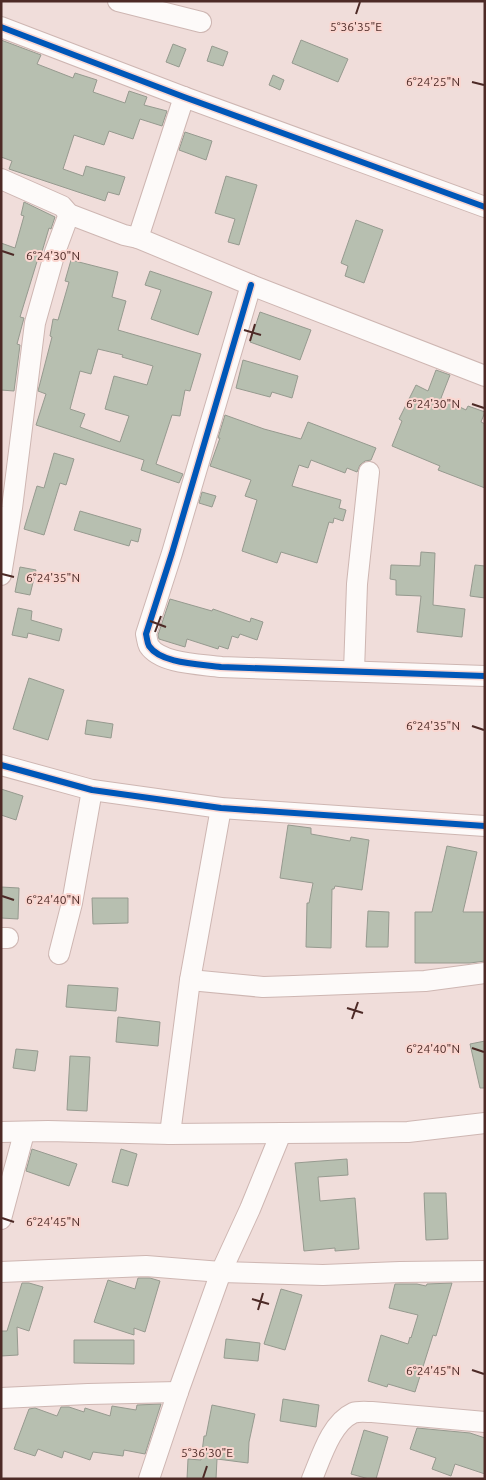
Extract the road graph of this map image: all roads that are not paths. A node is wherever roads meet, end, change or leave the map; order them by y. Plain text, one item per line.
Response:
1 (118, 1) edge
2 (202, 22) dead end
3 (1, 27) edge
4 (184, 96) junction
5 (1, 179) edge
6 (485, 206) edge
7 (69, 214) junction
8 (138, 238) junction
9 (251, 285) junction
10 (485, 376) edge
11 (369, 472) dead end
12 (1, 575) edge
13 (354, 672) junction
14 (485, 676) edge
15 (1, 765) edge
16 (92, 790) junction
17 (221, 808) junction
18 (485, 826) edge
19 (59, 954) dead end
20 (485, 973) edge
21 (190, 980) junction
22 (485, 1123) edge
23 (1, 1132) edge
24 (24, 1133) junction
25 (281, 1133) junction
26 (170, 1134) junction
27 (1, 1219) edge
28 (485, 1271) edge
29 (1, 1272) edge
30 (221, 1272) junction
31 (178, 1392) junction
32 (1, 1398) edge
33 (485, 1422) edge
34 (149, 1479) edge
35 (312, 1479) edge

1 - 2 street
3 - 4 street
4 - 6 street
4 - 8 street
5 - 7 street
7 - 8 street
7 - 12 street
8 - 9 street
9 - 10 street
9 - 13 street
11 - 13 street
13 - 14 street
15 - 16 street
16 - 17 street
16 - 19 street
17 - 18 street
17 - 21 street
20 - 21 street
21 - 26 street
22 - 25 street
23 - 24 street
24 - 26 street
24 - 27 street
25 - 26 street
25 - 30 street
28 - 30 street
29 - 30 street
30 - 31 street
31 - 32 street
31 - 34 street
33 - 35 street

